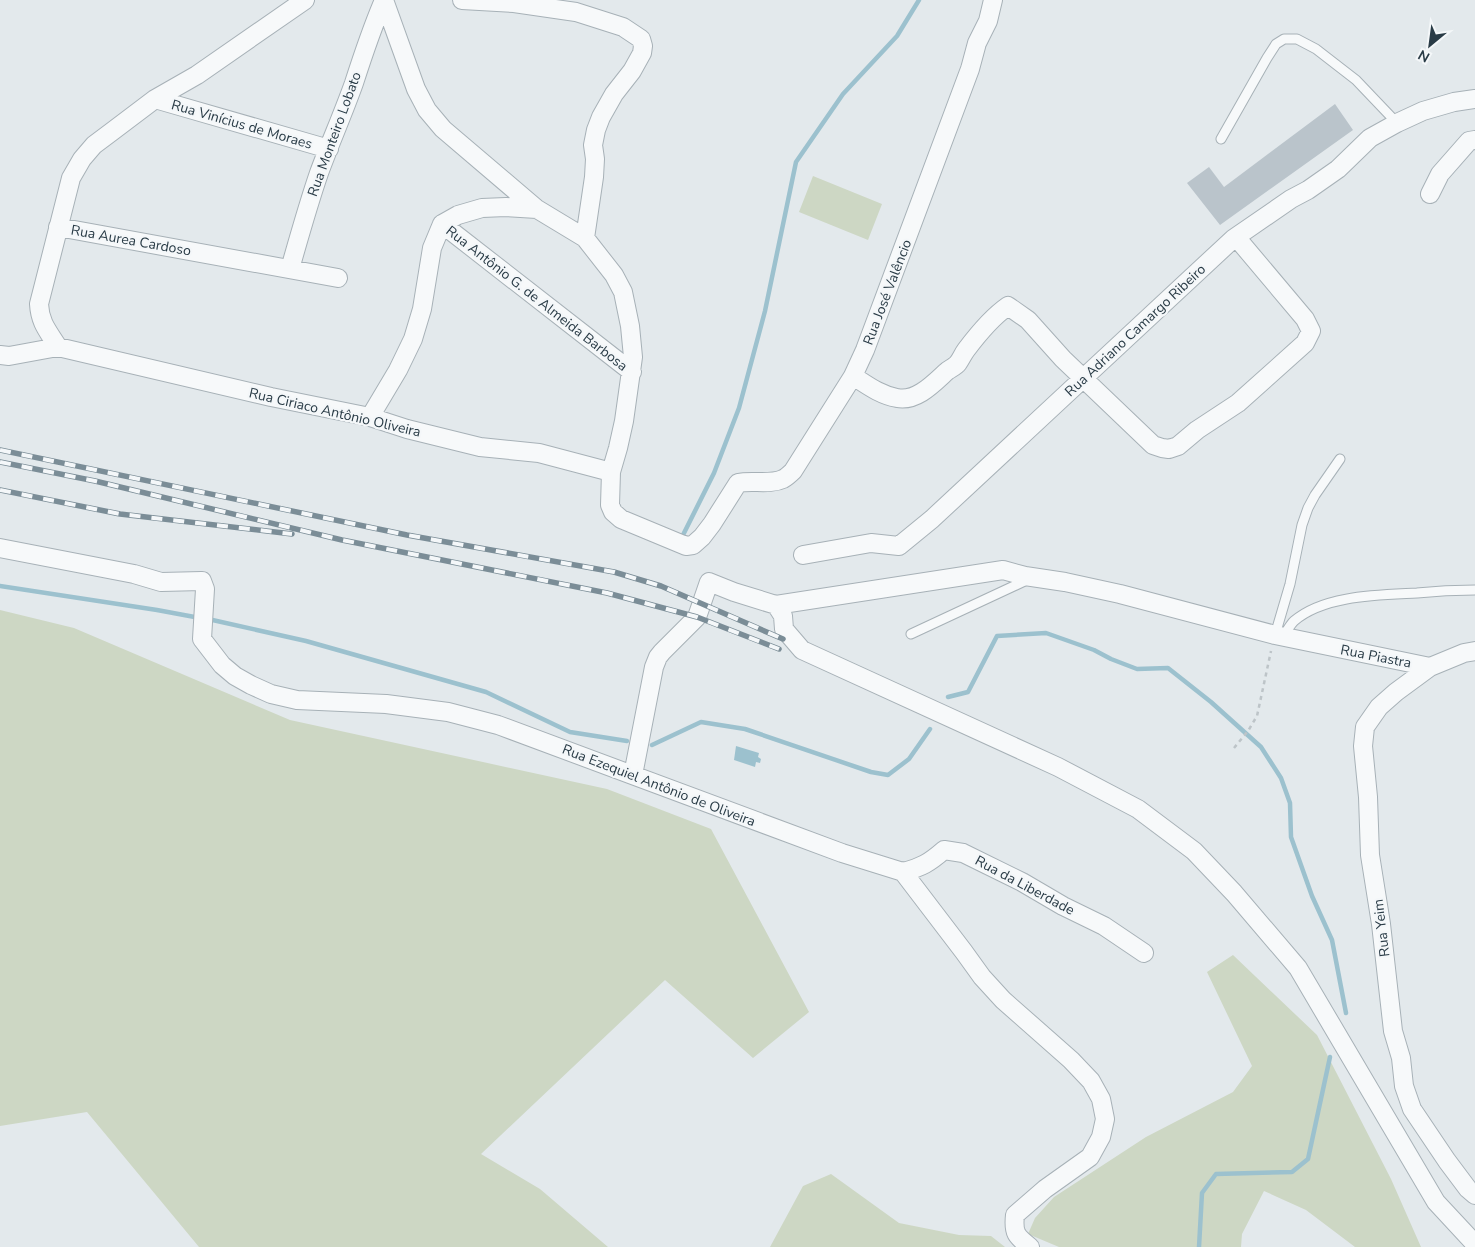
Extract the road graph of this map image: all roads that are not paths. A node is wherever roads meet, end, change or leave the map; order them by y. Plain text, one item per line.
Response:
1 (305, 0) edge
2 (384, 0) edge
3 (462, 0) edge
4 (993, 0) edge
5 (515, 1) edge
6 (1475, 99) edge
7 (155, 100) junction
8 (1397, 122) junction
9 (1221, 138) dead end
10 (1475, 140) edge
11 (329, 149) junction
12 (1430, 194) dead end
13 (537, 209) junction
14 (442, 224) junction
15 (58, 227) junction
16 (1236, 237) junction
17 (586, 238) junction
18 (290, 269) junction
19 (338, 278) dead end
20 (58, 347) junction
21 (0, 355) edge
22 (632, 372) junction
23 (853, 376) junction
24 (1083, 378) junction
25 (370, 417) junction
26 (1340, 459) dead end
27 (612, 472) junction
28 (0, 548) edge
29 (803, 555) dead end
30 (1033, 577) junction
31 (1475, 590) edge
32 (776, 604) junction
33 (911, 634) dead end
34 (1279, 636) junction
35 (1475, 651) edge
36 (1430, 667) junction
37 (633, 775) junction
38 (903, 872) junction
39 (1144, 953) dead end
40 (1475, 1195) edge
41 (1475, 1244) edge
42 (1030, 1247) edge

1 - 7 street, Rua Aurea Cardoso
2 - 11 street, Rua Monteiro Lobato
2 - 13 street
3 - 5 street
4 - 23 street, Rua José Valêncio
5 - 17 street
6 - 8 street, Rua Adriano Camargo Ribeiro
7 - 11 street, Rua Vinícius de Moraes
7 - 15 street, Rua Aurea Cardoso
8 - 9 lane
8 - 16 street, Rua Adriano Camargo Ribeiro
10 - 12 street
11 - 18 street, Rua Monteiro Lobato
13 - 14 street
13 - 17 street
14 - 22 street, Rua Antônio G. de Almeida Barbosa
14 - 25 street
15 - 18 street, Rua Aurea Cardoso
15 - 20 street
16 - 24 street, Rua Adriano Camargo Ribeiro
16 - 24 street
17 - 22 street
18 - 19 street, Rua Aurea Cardoso
20 - 21 street, Rua Ciriaco Antônio Oliveira
20 - 25 street, Rua Ciriaco Antônio Oliveira
22 - 27 street
23 - 24 street
23 - 27 street, Rua José Valêncio
24 - 29 street, Rua Adriano Camargo Ribeiro
25 - 27 street, Rua Ciriaco Antônio Oliveira
26 - 34 lane
28 - 37 street, Rua Ezequiel Antônio de Oliveira
30 - 32 street, Rua Piastra
30 - 33 lane
30 - 34 street, Rua Piastra
31 - 34 lane
32 - 37 street
32 - 41 street
34 - 36 street, Rua Piastra
35 - 36 street, Rua Piastra
36 - 40 street, Rua Yeim
37 - 38 street, Rua Ezequiel Antônio de Oliveira
38 - 39 street, Rua da Liberdade
38 - 42 street

